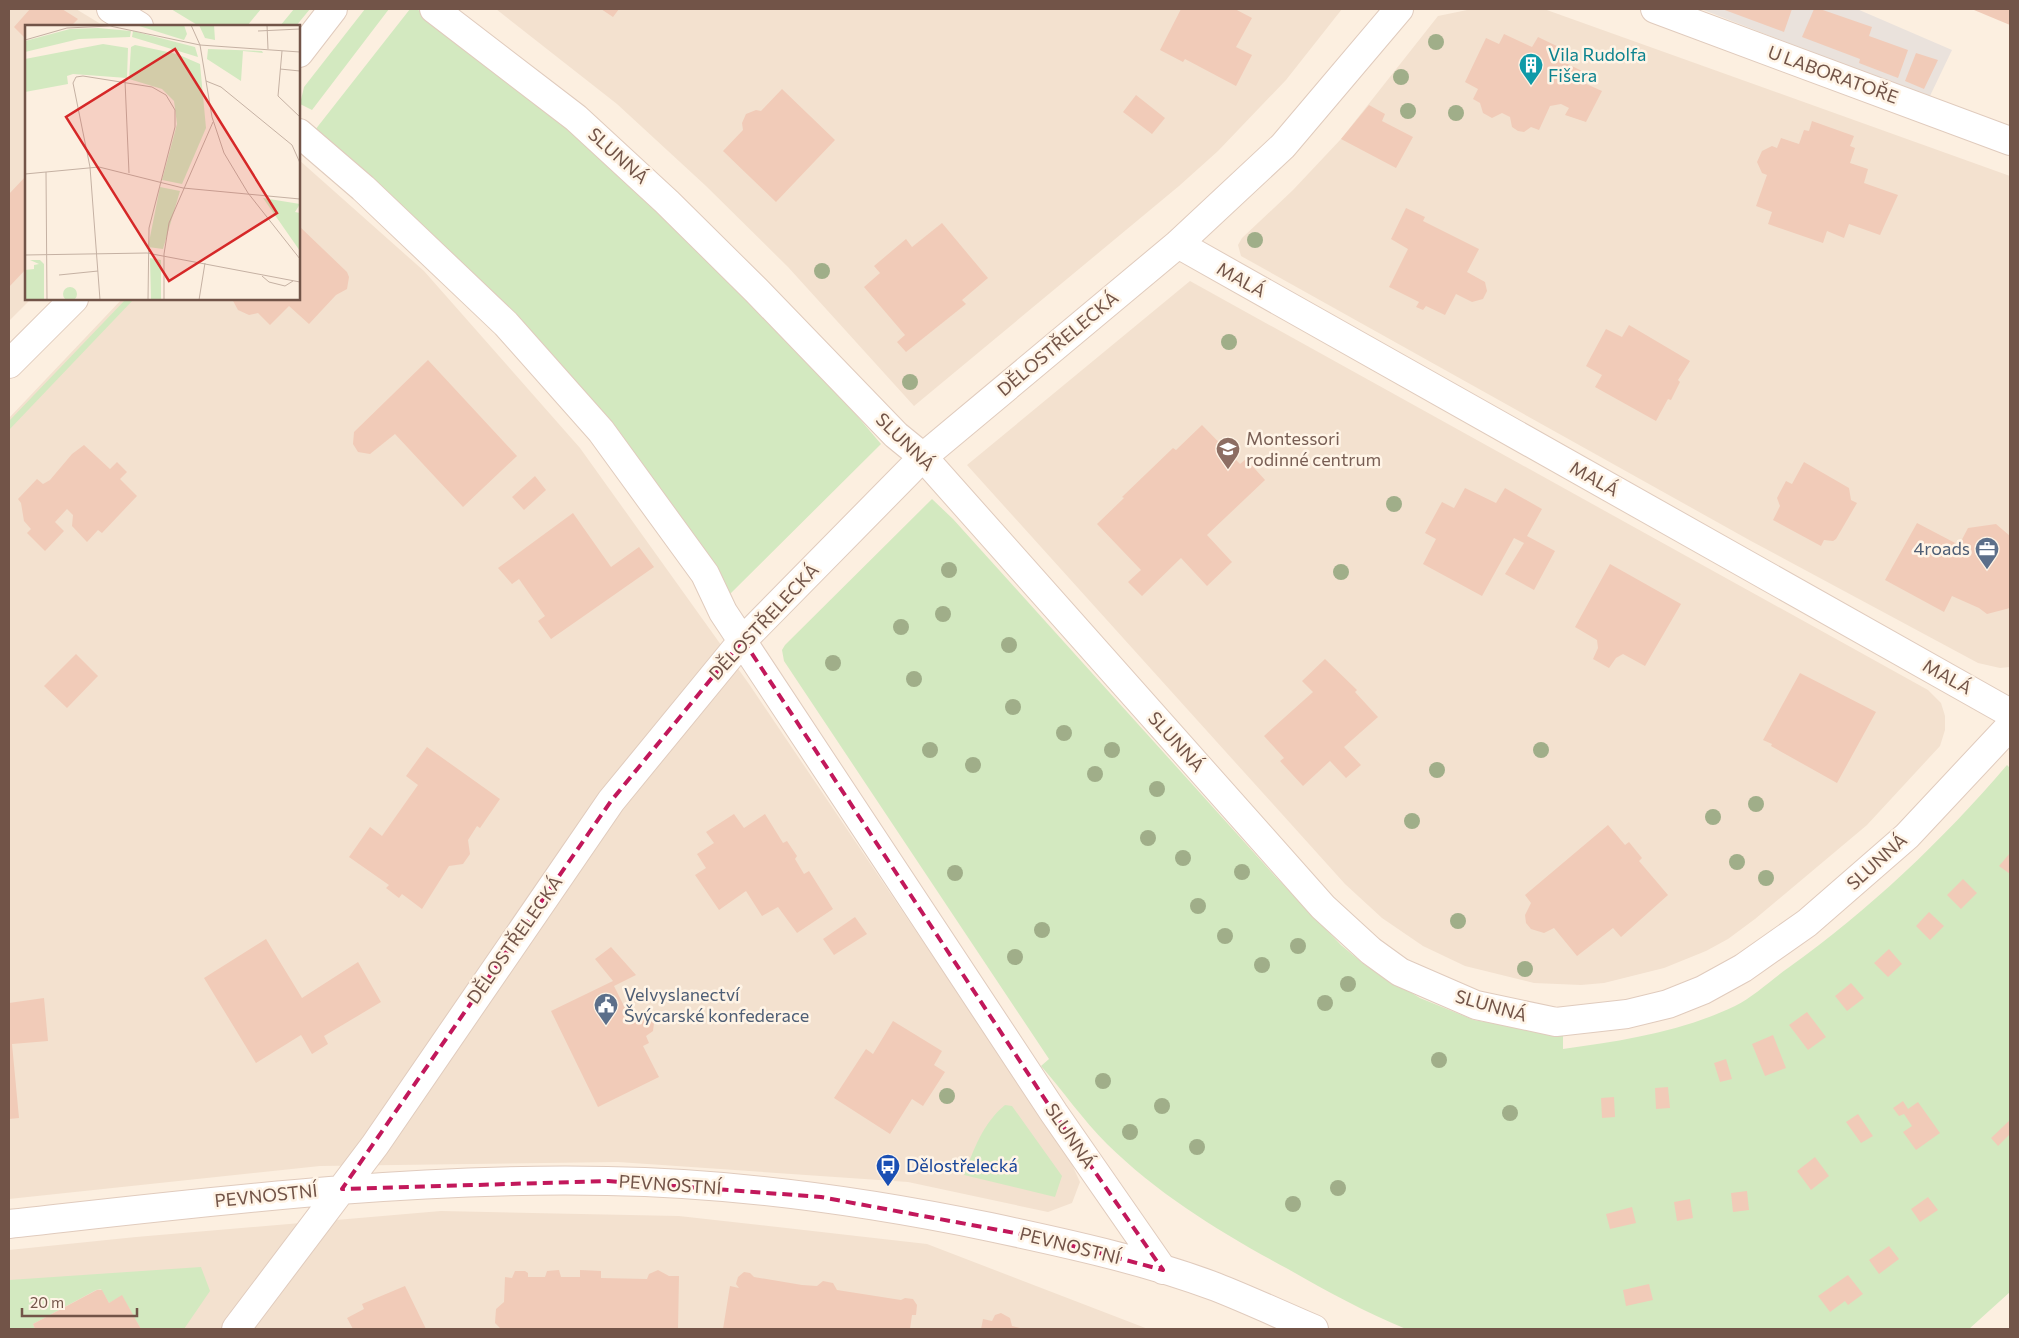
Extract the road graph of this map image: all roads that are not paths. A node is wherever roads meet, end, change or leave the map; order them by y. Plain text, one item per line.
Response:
1 (111, 9) edge
2 (333, 9) edge
3 (434, 9) edge
4 (1399, 9) edge
5 (1655, 9) edge
6 (137, 25) edge
7 (300, 52) edge
8 (300, 134) edge
9 (2010, 141) edge
10 (1178, 244) junction
11 (73, 300) edge
12 (9, 364) edge
13 (923, 457) junction
14 (743, 640) junction
15 (2010, 712) edge
16 (2010, 726) edge
17 (342, 1189) junction
18 (9, 1224) edge
19 (1163, 1270) junction
20 (236, 1329) edge
21 (1314, 1329) edge

1 - 6 street
2 - 7 street
3 - 13 street, SLUNNÁ
4 - 10 street, DĚLOSTŘELECKÁ
5 - 9 street, U LABORATOŘE
8 - 14 street, SLUNNÁ
10 - 13 street, DĚLOSTŘELECKÁ
10 - 15 street, MALÁ
11 - 12 street
13 - 14 street, DĚLOSTŘELECKÁ
13 - 16 street, SLUNNÁ
14 - 17 street, DĚLOSTŘELECKÁ
14 - 19 street, SLUNNÁ
17 - 18 street, PEVNOSTNÍ
17 - 19 street, PEVNOSTNÍ
17 - 20 street, DĚLOSTŘELECKÁ
19 - 21 street, PEVNOSTNÍ

